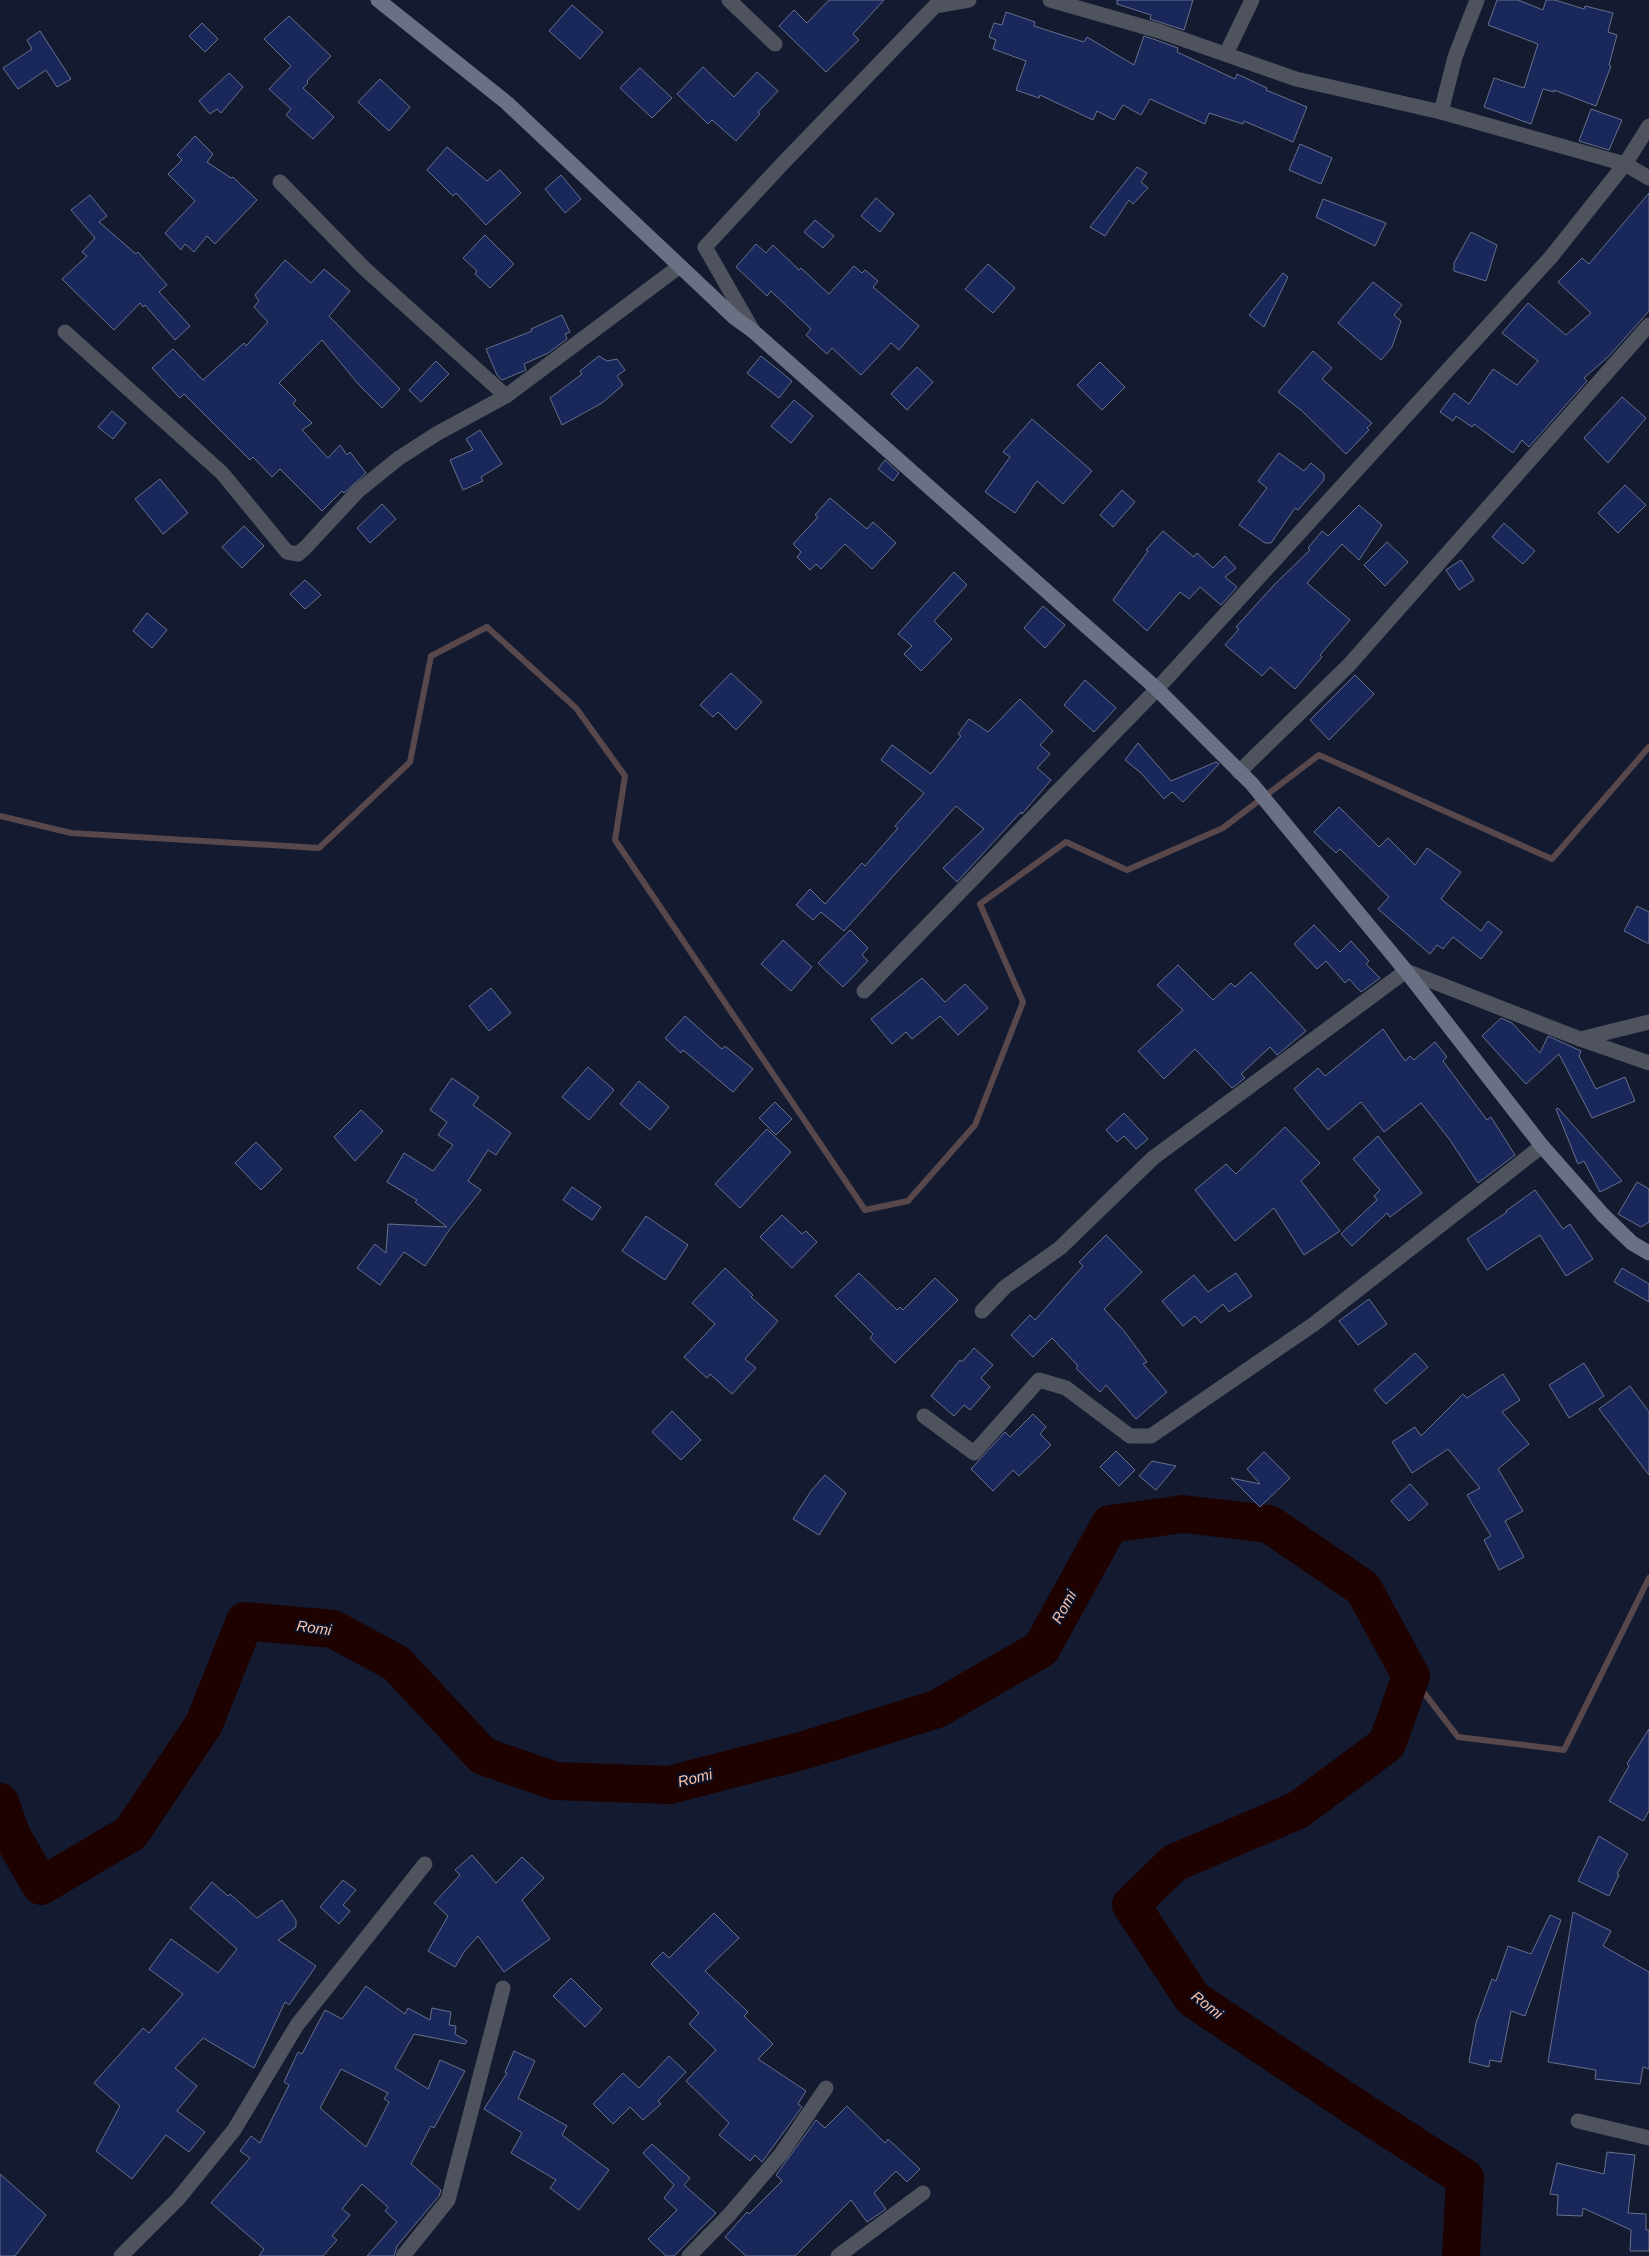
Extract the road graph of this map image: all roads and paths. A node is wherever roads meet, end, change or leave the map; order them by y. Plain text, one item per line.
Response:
1 (378, 0) edge
2 (729, 0) edge
3 (969, 0) edge
4 (1050, 0) edge
5 (1252, 0) edge
6 (1477, 0) edge
7 (937, 3) edge
8 (775, 44) dead end
9 (1226, 54) junction
10 (1441, 112) junction
11 (1649, 126) edge
12 (1625, 164) junction
13 (1649, 178) edge
14 (280, 182) dead end
15 (680, 266) junction
16 (1649, 325) edge
17 (753, 331) junction
18 (64, 332) dead end
19 (506, 396) junction
20 (1157, 689) junction
21 (1240, 772) junction
22 (1406, 970) junction
23 (864, 991) dead end
24 (1649, 1022) edge
25 (1580, 1039) junction
26 (1649, 1063) edge
27 (1542, 1146) junction
28 (1649, 1253) edge
29 (982, 1312) dead end
30 (924, 1416) dead end
31 (424, 1864) dead end
32 (503, 1988) dead end
33 (826, 2088) dead end
34 (1578, 2121) dead end
35 (1649, 2138) edge
36 (923, 2193) dead end
37 (120, 2256) edge
38 (403, 2256) edge
39 (689, 2256) edge
40 (838, 2256) edge

1 - 15 street
2 - 8 street
3 - 7 street
4 - 9 street
5 - 9 street
6 - 10 street
7 - 17 street
9 - 10 street
10 - 12 street
11 - 12 street
12 - 13 street
12 - 20 street
14 - 19 street
15 - 17 street
15 - 19 street
16 - 21 street
17 - 20 street
18 - 19 street
20 - 21 street
20 - 23 street
21 - 22 street
22 - 25 street
22 - 27 street
22 - 29 street
24 - 25 street
25 - 26 street
27 - 28 street
27 - 30 street
31 - 37 street
32 - 38 street
33 - 39 street
34 - 35 street
36 - 40 street

